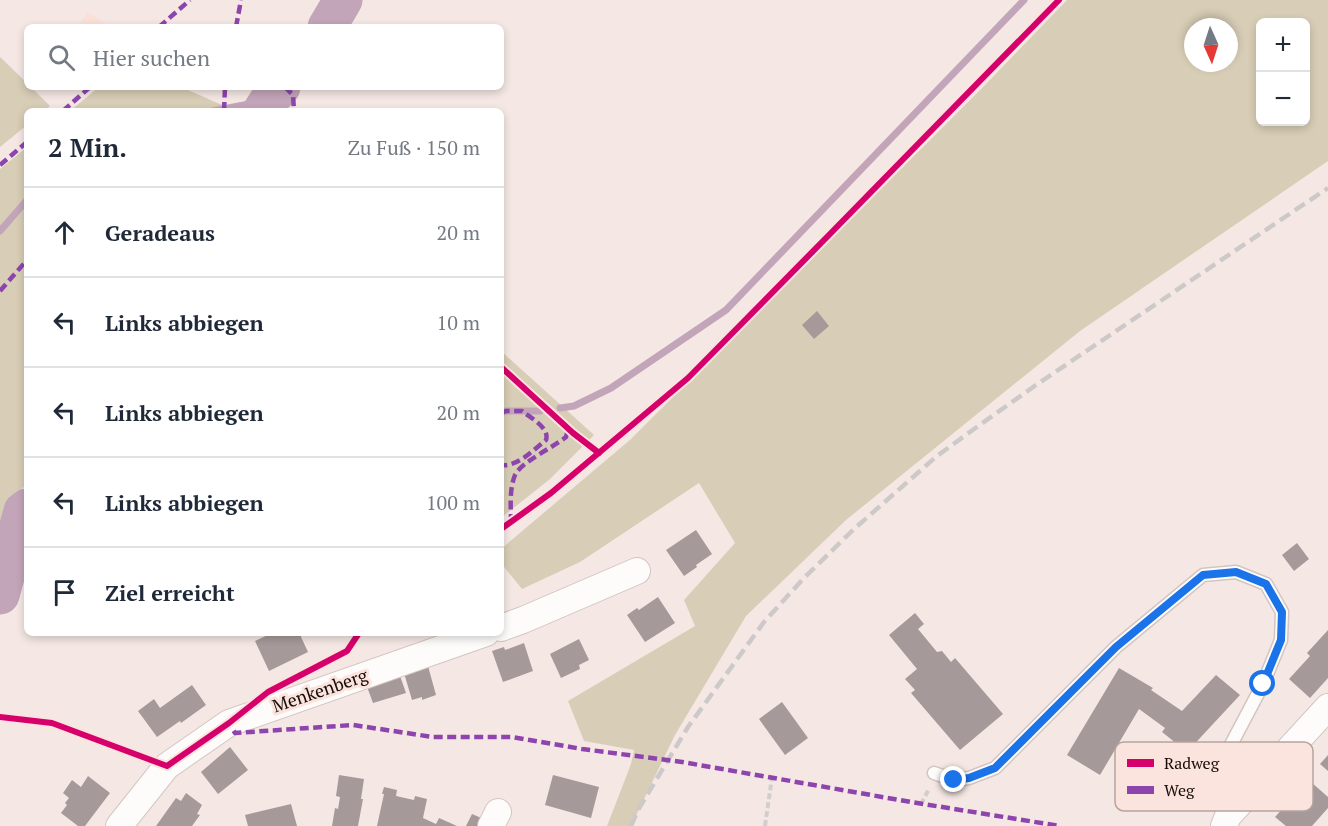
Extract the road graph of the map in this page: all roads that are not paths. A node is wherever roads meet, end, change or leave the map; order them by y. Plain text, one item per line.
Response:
1 (637, 571) dead end
2 (504, 627) edge
3 (477, 636) edge
4 (1328, 707) edge
5 (1232, 742) edge
6 (1296, 742) edge
7 (934, 773) dead end
8 (119, 826) edge

1 - 2 street
3 - 8 street, Menkenberg
4 - 6 street
5 - 7 lane

